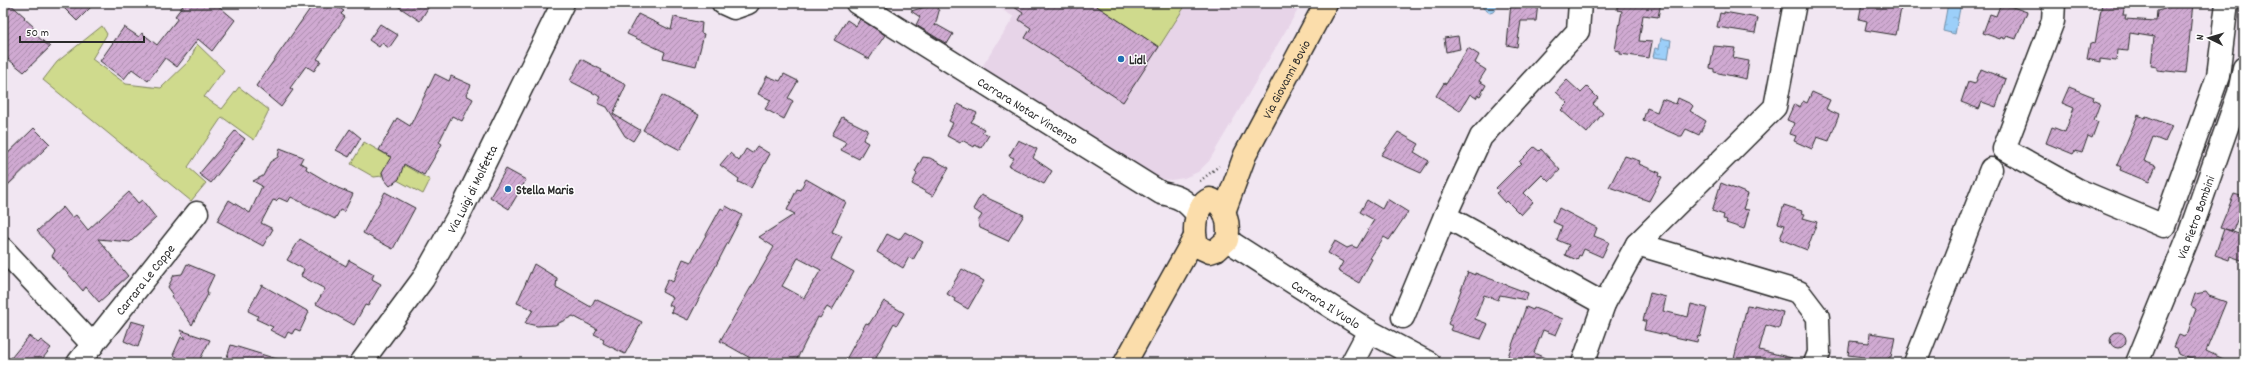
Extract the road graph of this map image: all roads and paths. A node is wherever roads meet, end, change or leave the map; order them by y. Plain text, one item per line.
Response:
1 (563, 3) edge
2 (723, 3) edge
3 (748, 3) edge
4 (857, 3) edge
5 (1326, 3) edge
6 (1580, 3) edge
7 (1795, 3) edge
8 (2054, 3) edge
9 (2227, 3) edge
10 (2244, 68) edge
11 (1991, 169) dead end
12 (1211, 209) junction
13 (197, 213) dead end
14 (1445, 216) junction
15 (1195, 237) junction
16 (1637, 244) junction
17 (1218, 246) junction
18 (3, 249) edge
19 (1170, 283) junction
20 (1604, 304) junction
21 (1403, 317) dead end
22 (1369, 331) junction
23 (92, 345) junction
24 (78, 363) edge
25 (361, 363) edge
26 (1125, 363) edge
27 (1352, 363) edge
28 (1429, 363) edge
29 (1583, 363) edge
30 (1815, 363) edge
31 (1915, 363) edge
32 (2137, 363) edge

1 - 25 street, Via Luigi di Molfetta
2 - 3 street
4 - 12 street, Carrara Notar Vincenzo
5 - 12 main road, Via Giovanni Bovio
6 - 14 street
7 - 16 street
8 - 9 street
10 - 32 street, Via Pietro Bombini
11 - 31 street
12 - 15 main road
12 - 17 main road
13 - 23 street, Carrara Le Coppe
14 - 20 street
14 - 21 street
15 - 17 main road
15 - 19 main road
16 - 20 street
16 - 30 street
17 - 19 main road
17 - 22 street, Carrara Il Vuolo
18 - 23 street
19 - 26 main road
20 - 29 street
22 - 27 street
22 - 28 street, Carrara Il Vuolo
23 - 24 street, Carrara Le Coppe

